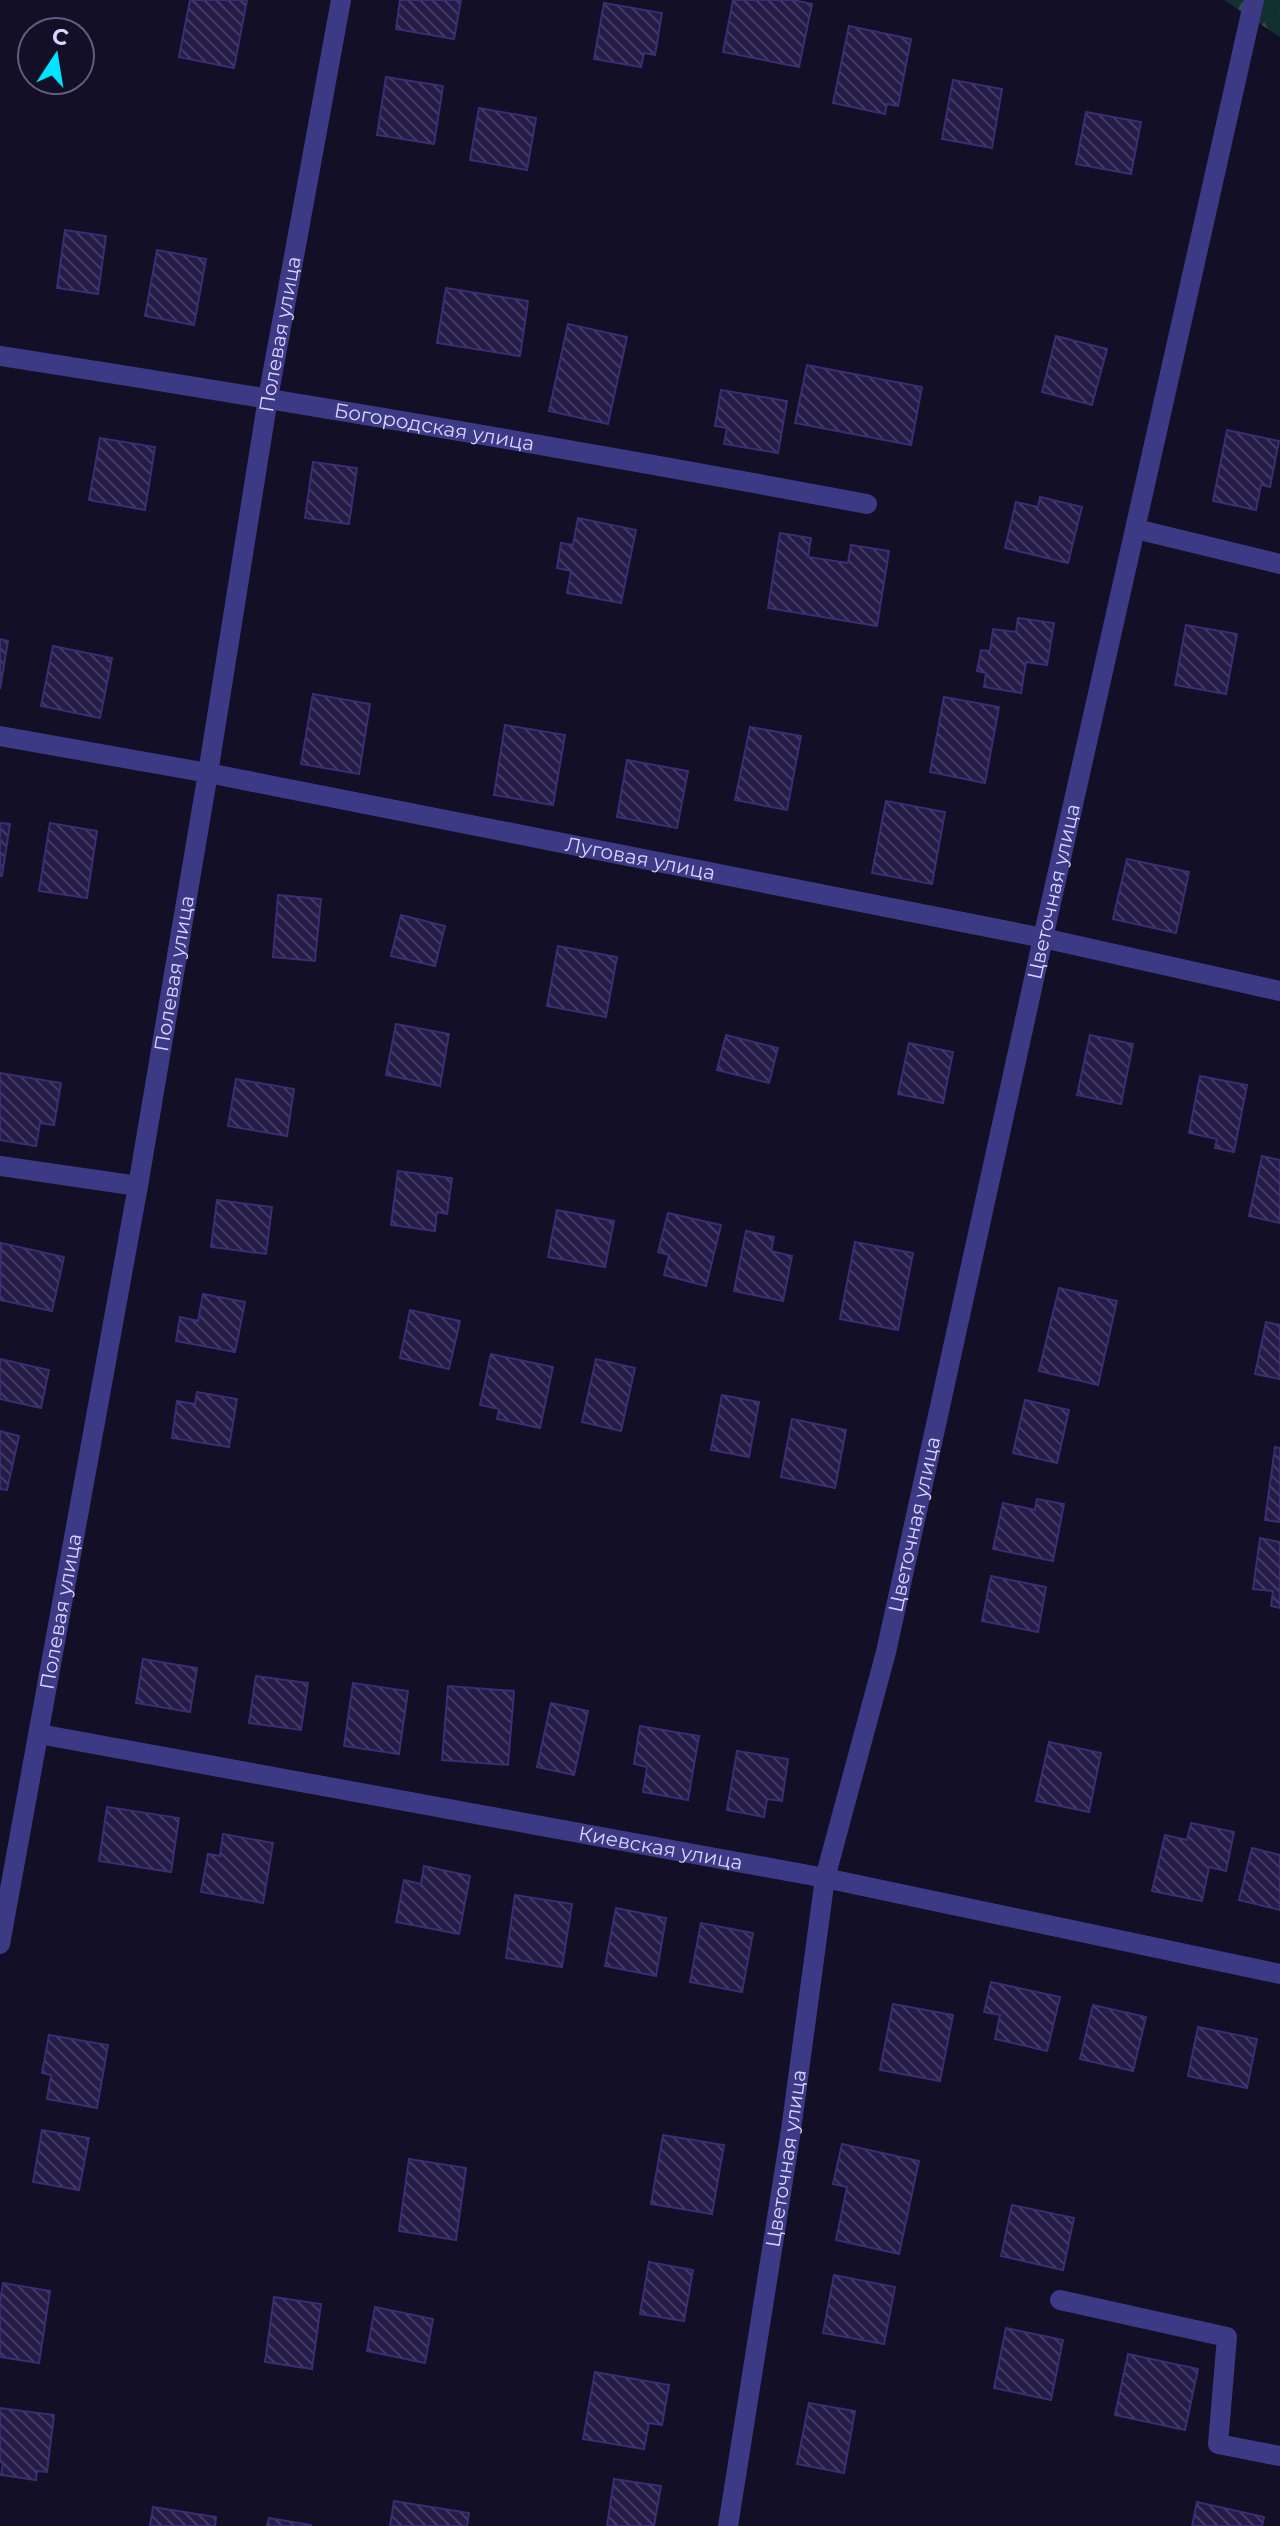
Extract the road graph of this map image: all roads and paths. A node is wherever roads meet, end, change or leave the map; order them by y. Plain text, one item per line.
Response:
1 (341, 0) edge
2 (1254, 0) edge
3 (0, 356) edge
4 (268, 398) junction
5 (867, 504) dead end
6 (1136, 529) junction
7 (1280, 564) edge
8 (0, 736) edge
9 (208, 773) junction
10 (1043, 938) junction
11 (1280, 991) edge
12 (0, 1166) edge
13 (138, 1186) junction
14 (39, 1734) junction
15 (825, 1878) junction
16 (0, 1944) edge
17 (1280, 1974) edge
18 (1060, 2300) dead end
19 (1280, 2456) edge
20 (728, 2526) edge

1 - 4 street, Полевая улица
2 - 6 street, Цветочная улица
3 - 4 street, Богородская улица
4 - 5 street, Богородская улица
4 - 9 street, Полевая улица
6 - 7 street
6 - 10 street, Цветочная улица
8 - 9 street, Луговая улица
9 - 10 street, Луговая улица
9 - 13 street, Полевая улица
10 - 11 street, Луговая улица
10 - 15 street, Цветочная улица
12 - 13 street
13 - 14 street, Полевая улица
14 - 15 street, Киевская улица
14 - 16 street, Полевая улица
15 - 17 street, Киевская улица
15 - 20 street, Цветочная улица
18 - 19 street

